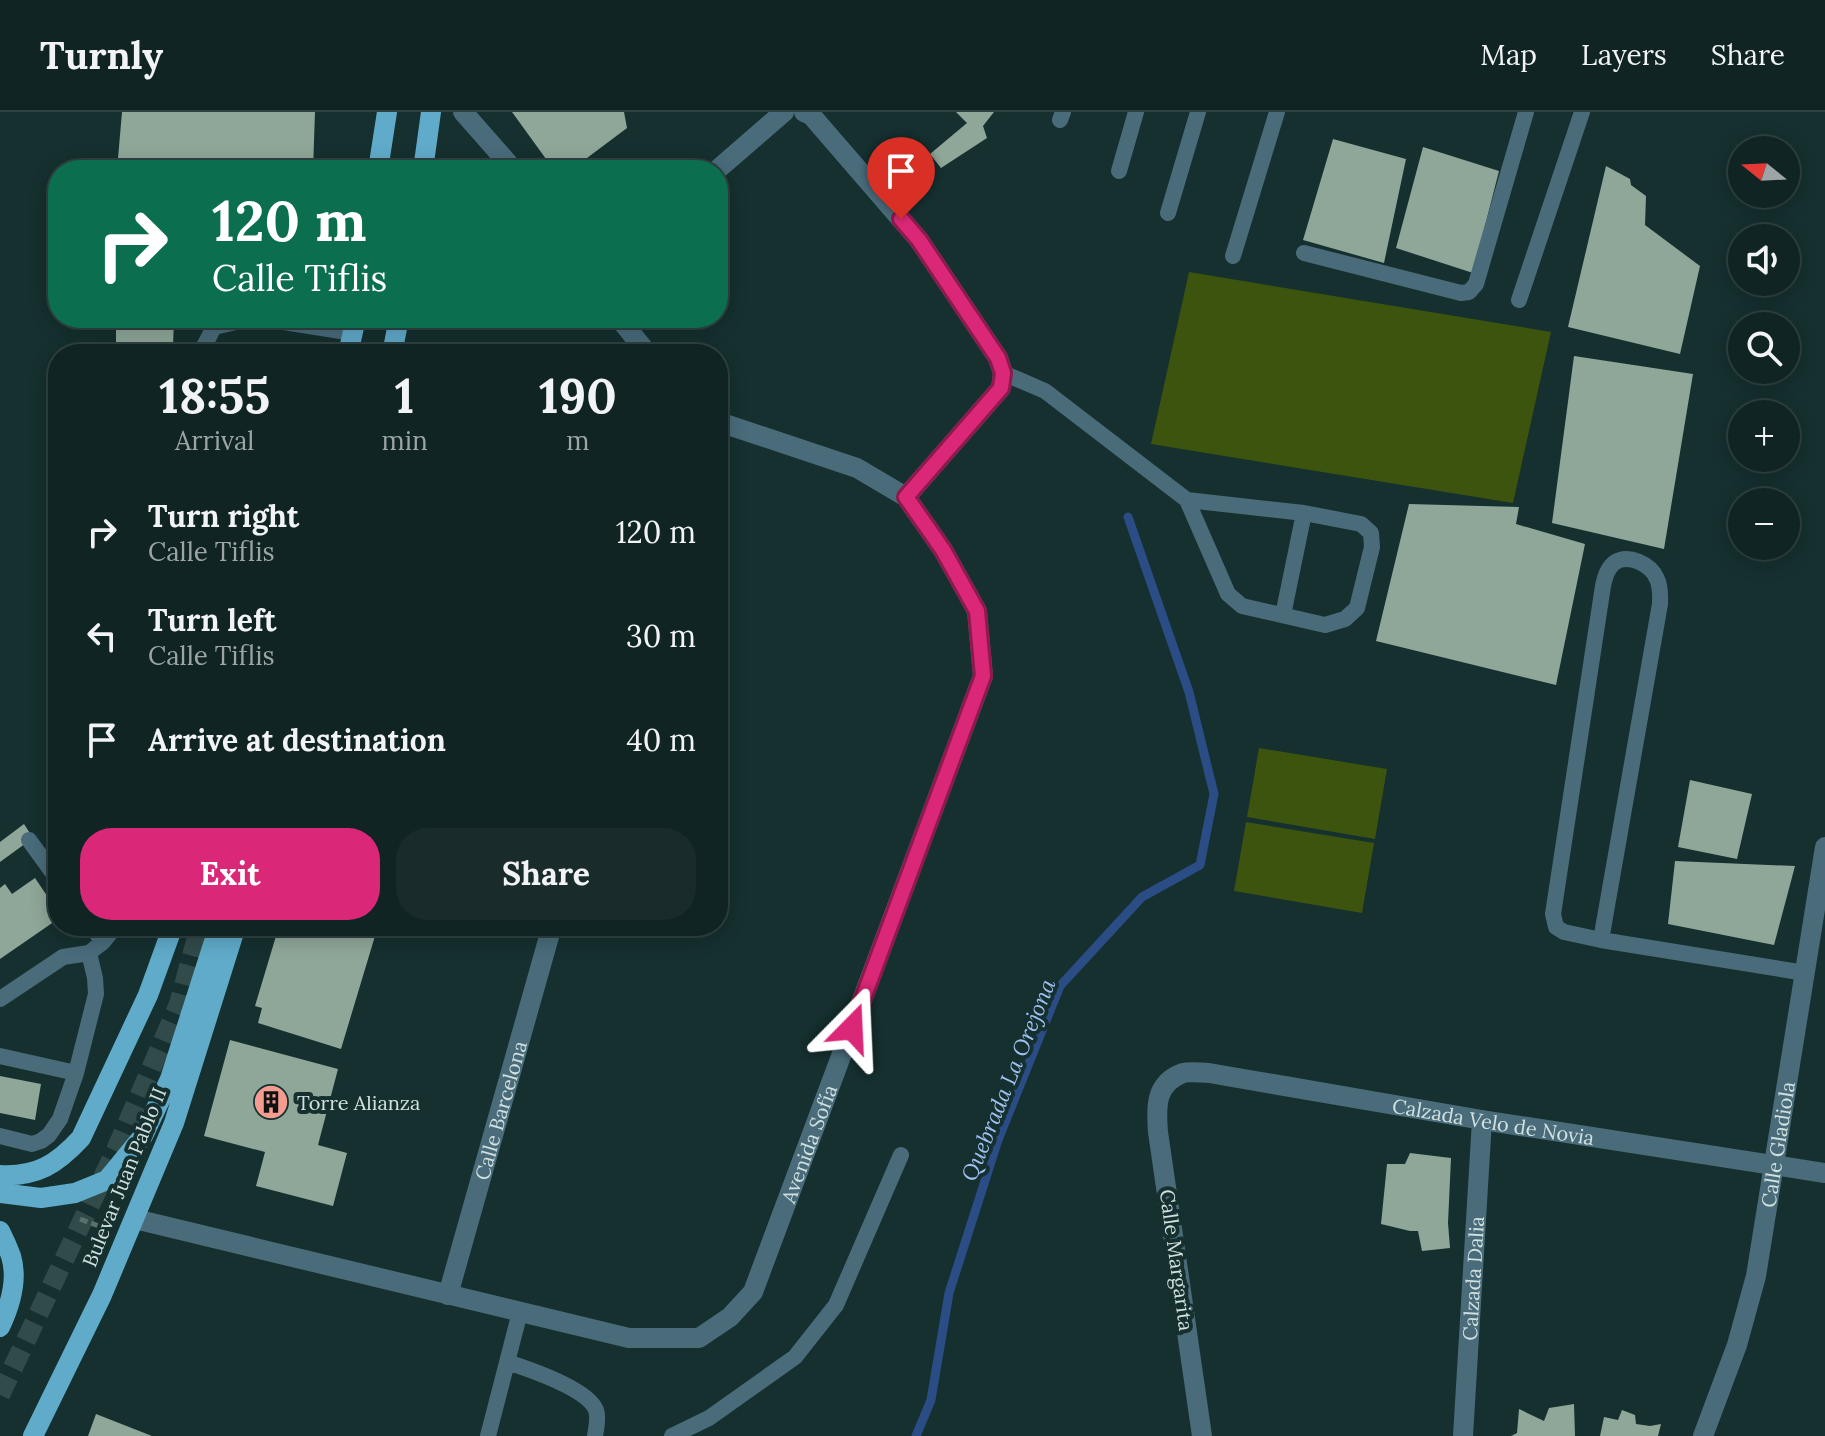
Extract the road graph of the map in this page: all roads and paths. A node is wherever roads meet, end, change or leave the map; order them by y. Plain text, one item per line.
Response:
1 (387, 112) edge
2 (431, 112) edge
3 (463, 112) edge
4 (784, 112) edge
5 (804, 112) edge
6 (1136, 112) edge
7 (1198, 112) edge
8 (1277, 112) edge
9 (1526, 112) edge
10 (1582, 112) edge
11 (380, 160) edge
12 (424, 160) edge
13 (505, 160) edge
14 (728, 160) edge
15 (1119, 171) dead end
16 (1168, 213) dead end
17 (1304, 253) dead end
18 (1233, 256) dead end
19 (1519, 300) dead end
20 (627, 328) edge
21 (640, 344) edge
22 (1003, 373) junction
23 (728, 425) edge
24 (906, 497) junction
25 (1187, 500) junction
26 (1304, 513) junction
27 (1283, 615) junction
28 (29, 840) dead end
29 (1825, 847) edge
30 (48, 866) edge
31 (98, 936) edge
32 (108, 936) edge
33 (169, 936) edge
34 (216, 936) edge
35 (233, 936) edge
36 (549, 936) edge
37 (1601, 940) junction
38 (103, 942) junction
39 (89, 953) junction
40 (1805, 973) junction
41 (0, 999) edge
42 (0, 1056) edge
43 (76, 1073) junction
44 (1165, 1084) joint
45 (1482, 1120) junction
46 (0, 1136) edge
47 (901, 1155) dead end
48 (1774, 1163) junction
49 (1825, 1173) edge
50 (0, 1175) edge
51 (0, 1193) edge
52 (135, 1219) junction
53 (0, 1231) edge
54 (448, 1295) junction
55 (520, 1312) junction
56 (0, 1327) edge
57 (507, 1362) junction
58 (33, 1436) edge
59 (488, 1436) edge
60 (595, 1436) edge
61 (672, 1436) edge
62 (1202, 1436) edge
63 (1463, 1436) edge
64 (1703, 1436) edge

1 - 11 main road
2 - 12 main road
3 - 13 street
4 - 14 street
5 - 22 street
6 - 15 lane
7 - 16 lane
8 - 18 lane
9 - 17 lane
10 - 19 lane
20 - 21 street
22 - 24 street
22 - 25 lane
23 - 24 street, Avenida Sofía
24 - 55 street, Avenida Sofía
25 - 26 lane
25 - 27 lane
26 - 27 lane
26 - 27 lane
28 - 30 lane
29 - 40 street, Calle Gladiola
31 - 38 lane
32 - 38 lane
33 - 50 main road
34 - 51 main road
35 - 52 main road, Bulevar Juan Pablo II
36 - 54 street, Calle Barcelona
37 - 37 lane
37 - 40 lane
38 - 39 lane
39 - 41 lane
39 - 43 lane
40 - 48 street, Calle Gladiola
42 - 43 lane
43 - 46 lane
44 - 45 street, Calzada Velo de Novia
44 - 62 street, Calle Margarita
45 - 48 street, Calzada Velo de Novia
45 - 63 street, Calzada Dalia
47 - 61 lane
48 - 49 street, Calzada Velo de Novia
48 - 64 street, Calle Gladiola
52 - 54 street, Avenida Sofía
52 - 58 main road, Bulevar Juan Pablo II
53 - 56 main road
54 - 55 street, Avenida Sofía
55 - 57 lane
57 - 59 lane
57 - 60 lane

